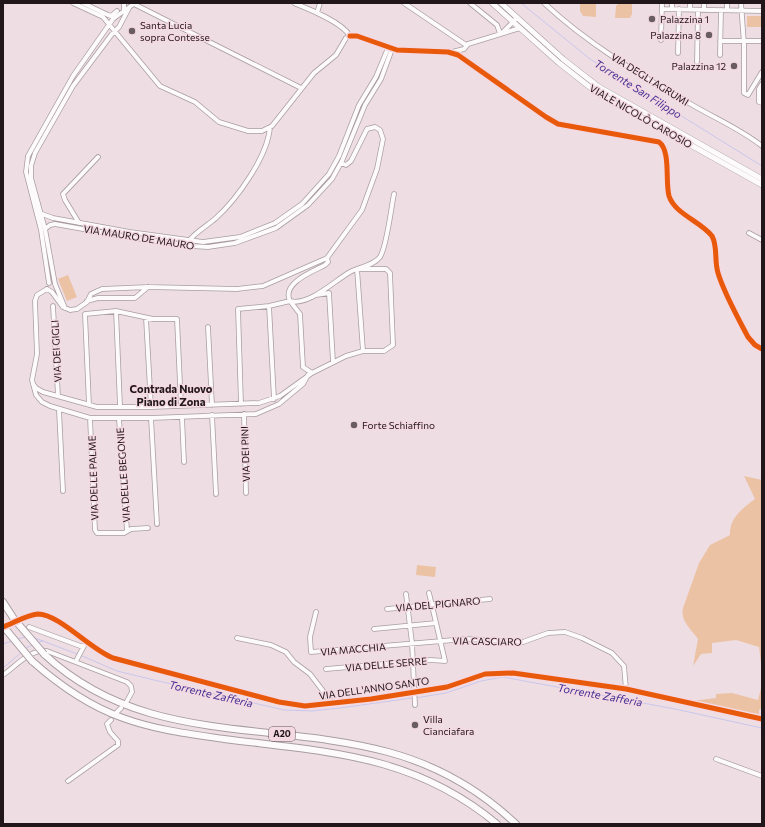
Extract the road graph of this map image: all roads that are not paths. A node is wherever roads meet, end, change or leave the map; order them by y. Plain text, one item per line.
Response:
1 (73, 3) edge
2 (83, 3) edge
3 (134, 3) edge
4 (294, 3) edge
5 (320, 3) edge
6 (404, 3) edge
7 (470, 3) edge
8 (492, 3) edge
9 (501, 3) edge
10 (544, 3) edge
11 (662, 3) edge
12 (672, 3) edge
13 (690, 3) edge
14 (704, 3) edge
15 (727, 3) edge
16 (741, 3) edge
17 (125, 7) edge
18 (662, 9) junction
19 (672, 9) junction
20 (679, 9) junction
21 (690, 9) junction
22 (698, 10) junction
23 (704, 10) junction
24 (721, 10) junction
25 (727, 10) junction
26 (742, 10) junction
27 (762, 11) edge
28 (317, 13) junction
29 (515, 20) junction
30 (110, 25) junction
31 (520, 28) junction
32 (115, 31) junction
33 (501, 32) junction
34 (350, 36) junction
35 (661, 40) dead end
36 (720, 41) junction
37 (743, 41) junction
38 (762, 42) edge
39 (466, 45) junction
40 (390, 48) junction
41 (452, 52) junction
42 (678, 53) dead end
43 (720, 55) dead end
44 (696, 62) dead end
45 (762, 72) edge
46 (762, 84) edge
47 (301, 88) junction
48 (762, 103) edge
49 (270, 127) junction
50 (762, 146) edge
51 (98, 157) dead end
52 (341, 163) junction
53 (762, 179) edge
54 (762, 186) edge
55 (394, 194) dead end
56 (39, 214) junction
57 (79, 223) junction
58 (43, 230) junction
59 (749, 233) dead end
60 (762, 240) edge
61 (188, 243) junction
62 (327, 258) junction
63 (357, 269) junction
64 (49, 283) junction
65 (56, 286) junction
66 (148, 287) junction
67 (47, 289) junction
68 (52, 292) junction
69 (312, 296) junction
70 (290, 301) junction
71 (87, 302) junction
72 (53, 306) dead end
73 (269, 306) junction
74 (65, 308) junction
75 (116, 311) junction
76 (146, 318) junction
77 (208, 327) dead end
78 (762, 349) edge
79 (363, 351) junction
80 (333, 362) junction
81 (310, 374) junction
82 (33, 384) junction
83 (58, 396) junction
84 (274, 399) junction
85 (241, 404) junction
86 (89, 405) junction
87 (212, 405) junction
88 (120, 406) junction
89 (181, 406) junction
90 (151, 407) junction
91 (59, 410) junction
92 (244, 414) junction
93 (212, 415) junction
94 (182, 417) junction
95 (90, 418) junction
96 (151, 418) junction
97 (119, 419) junction
98 (184, 462) dead end
99 (63, 491) dead end
100 (246, 493) dead end
101 (216, 494) dead end
102 (156, 524) dead end
103 (148, 528) dead end
104 (127, 530) junction
105 (429, 593) dead end
106 (406, 594) dead end
107 (490, 599) dead end
108 (3, 602) edge
109 (432, 604) junction
110 (408, 607) junction
111 (387, 609) dead end
112 (316, 612) dead end
113 (436, 623) junction
114 (410, 625) junction
115 (29, 626) dead end
116 (3, 627) edge
117 (374, 629) dead end
118 (238, 638) dead end
119 (441, 641) junction
120 (86, 642) junction
121 (412, 643) junction
122 (83, 647) junction
123 (77, 660) junction
124 (413, 661) junction
125 (326, 669) dead end
126 (3, 675) edge
127 (626, 688) junction
128 (415, 693) junction
129 (127, 701) dead end
130 (415, 703) dead end
131 (333, 704) junction
132 (762, 719) edge
133 (110, 720) dead end
134 (716, 759) dead end
135 (762, 776) edge
136 (68, 781) dead end
137 (497, 824) edge
138 (516, 824) edge

1 - 30 street
2 - 17 street
3 - 17 street
3 - 47 street
4 - 28 street
5 - 28 street
6 - 39 street
7 - 33 street
8 - 29 main road, VIALE NICOLÒ CAROSIO
9 - 29 main road, VIALE NICOLÒ CAROSIO
10 - 50 street, VIA DEGLI AGRUMI
11 - 18 street
12 - 19 street
13 - 21 street
14 - 23 street
15 - 25 street
16 - 26 street
17 - 30 street
17 - 32 street
18 - 19 street
18 - 35 street
19 - 20 street
20 - 21 street
20 - 42 street
21 - 22 street
22 - 23 street
22 - 44 street
23 - 24 street
24 - 25 street
24 - 36 street
25 - 26 street
26 - 27 street
26 - 37 street
28 - 34 street
29 - 31 main road, VIALE NICOLÒ CAROSIO
29 - 33 street
29 - 53 main road, VIALE NICOLÒ CAROSIO
30 - 32 street
30 - 56 street
31 - 33 street
31 - 54 main road, VIALE NICOLÒ CAROSIO
32 - 49 street
32 - 56 street
33 - 39 street
34 - 40 street
34 - 47 street
36 - 37 street
36 - 43 street
37 - 38 street
37 - 45 street
39 - 41 street
40 - 41 street
40 - 52 street, VIA MAURO DE MAURO
40 - 61 street, VIA MAURO DE MAURO
41 - 78 street
46 - 48 street
47 - 49 street
49 - 61 street
51 - 57 street
52 - 61 street, VIA MAURO DE MAURO
52 - 62 street
55 - 63 street
56 - 57 street, VIA MAURO DE MAURO
56 - 58 street
57 - 61 street, VIA MAURO DE MAURO
58 - 61 street, VIA MAURO DE MAURO
58 - 64 street
58 - 65 street
59 - 60 street
62 - 66 street
62 - 70 street
63 - 69 street
63 - 79 street
63 - 79 street
64 - 65 street
64 - 67 street
65 - 68 street
65 - 74 street
66 - 71 street
66 - 71 street
67 - 68 street
67 - 82 street
68 - 74 street
69 - 70 street
69 - 80 street
70 - 73 street
70 - 81 street
71 - 74 street
72 - 83 street, VIA DEI GIGLI
73 - 84 street
73 - 85 street
75 - 76 street
75 - 86 street
75 - 88 street
76 - 89 street
76 - 90 street
77 - 87 street
79 - 80 street
80 - 81 street
81 - 84 street
81 - 92 street
82 - 83 street
82 - 91 street
83 - 86 street
84 - 85 street
85 - 87 street
86 - 88 street
87 - 89 street
88 - 90 street
89 - 90 street
91 - 95 street
91 - 99 street
92 - 93 street
92 - 100 street, VIA DEI PINI
93 - 94 street
93 - 101 street
94 - 96 street
94 - 98 street
95 - 97 street
95 - 104 street, VIA DELLE PALME
96 - 97 street
96 - 102 street
97 - 104 street, VIA DELLE BEGONIE
103 - 104 street, VIA DELLE PALME
105 - 109 street
106 - 110 street
107 - 109 street, VIA DEL PIGNARO
108 - 138 highway, A20, bridge
109 - 110 street, VIA DEL PIGNARO
109 - 113 street
110 - 111 street, VIA DEL PIGNARO
110 - 114 street
112 - 121 street, VIA MACCHIA
113 - 114 street
113 - 119 street
114 - 117 street
114 - 121 street
115 - 122 street
116 - 120 street, VIA DELL'ANNO SANTO
116 - 137 highway, A20, bridge
118 - 131 street
119 - 121 street, VIA CASCIARO
119 - 124 street, VIA DELLE SERRE
119 - 127 street, VIA CASCIARO
120 - 122 street
120 - 131 street, VIA DELL'ANNO SANTO
121 - 124 street
122 - 123 street
123 - 126 street
123 - 129 street
124 - 125 street, VIA DELLE SERRE
124 - 128 street
127 - 128 street, VIA DELL'ANNO SANTO
127 - 132 street, VIA DELL'ANNO SANTO
128 - 130 street
128 - 131 street, VIA DELL'ANNO SANTO
133 - 136 street
134 - 135 street

